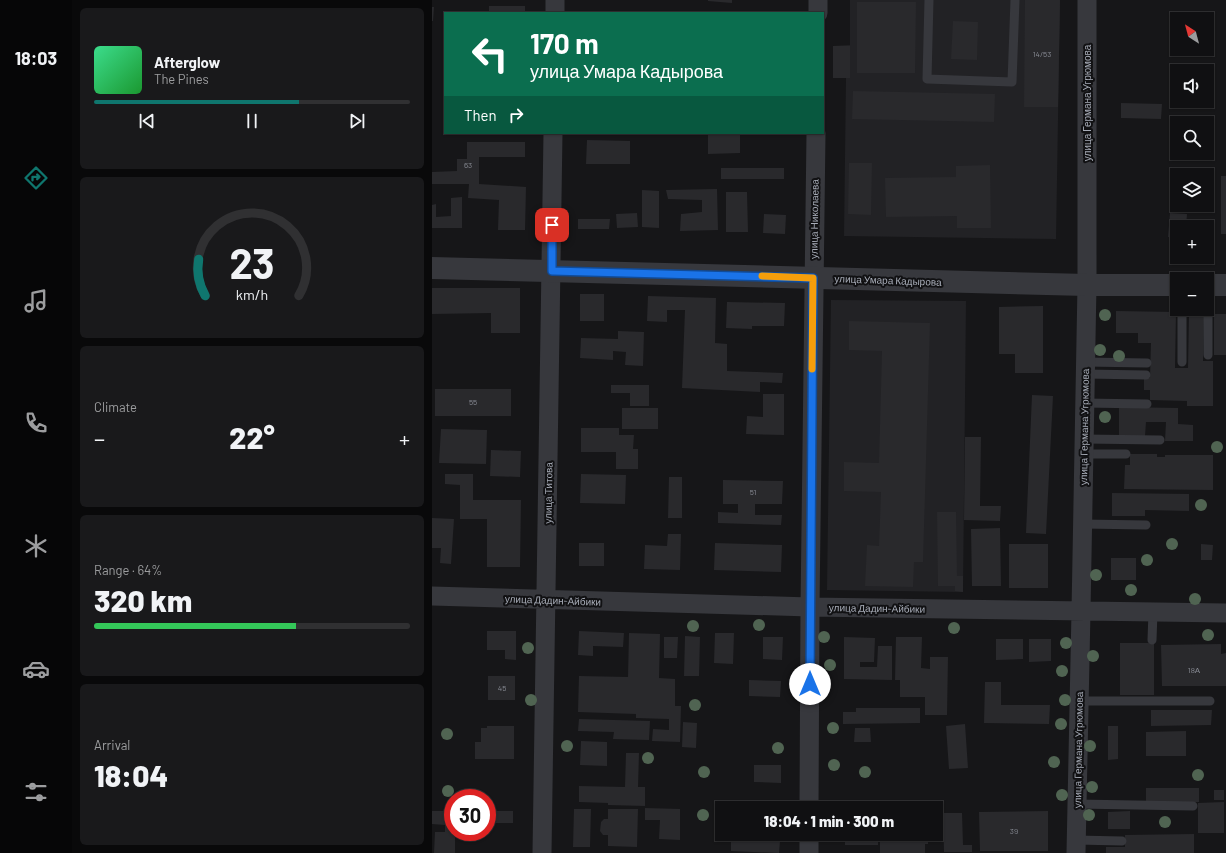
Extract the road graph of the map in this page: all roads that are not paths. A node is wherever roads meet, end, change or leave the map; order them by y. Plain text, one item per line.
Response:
1 (555, 0) edge
2 (818, 0) edge
3 (929, 0) edge
4 (1015, 0) edge
5 (1087, 0) edge
6 (555, 12) edge
7 (818, 12) edge
8 (553, 134) edge
9 (816, 134) edge
10 (432, 268) edge
11 (552, 271) junction
12 (813, 278) junction
13 (1086, 285) junction
14 (1170, 285) edge
15 (1182, 316) edge
16 (1211, 316) edge
17 (1208, 355) dead end
18 (1182, 362) dead end
19 (1147, 363) dead end
20 (1085, 368) junction
21 (1146, 374) dead end
22 (1085, 403) junction
23 (1146, 404) dead end
24 (1160, 440) dead end
25 (1084, 446) junction
26 (1126, 454) dead end
27 (1083, 524) junction
28 (1146, 525) dead end
29 (432, 596) edge
30 (545, 600) junction
31 (810, 607) junction
32 (1081, 611) junction
33 (1153, 612) junction
34 (1226, 613) edge
35 (1152, 640) dead end
36 (1210, 700) dead end
37 (1079, 701) junction
38 (809, 801) edge
39 (1077, 804) junction
40 (1193, 806) dead end
41 (809, 841) edge
42 (1122, 841) dead end
43 (1076, 847) edge
44 (542, 853) edge
45 (809, 853) edge

1 - 6 street
2 - 7 street
3 - 4 lane
5 - 13 street, улица Германа Угрюмова
8 - 11 street, улица Титова
9 - 12 street, улица Николаева
10 - 11 street, улица Умара Кадырова
11 - 12 street, улица Умара Кадырова
11 - 30 street, улица Титова
12 - 13 street, улица Умара Кадырова
12 - 31 street, улица Николаева
13 - 14 street, улица Умара Кадырова
13 - 20 street, улица Германа Угрюмова
15 - 18 lane
16 - 17 lane
19 - 20 lane
20 - 21 lane
20 - 22 street, улица Германа Угрюмова
22 - 23 lane
22 - 25 street, улица Германа Угрюмова
24 - 25 lane
25 - 26 lane
25 - 27 street, улица Германа Угрюмова
27 - 28 lane
27 - 32 street, улица Германа Угрюмова
29 - 30 street, улица Дадин-Айбики
30 - 31 street, улица Дадин-Айбики
30 - 44 street, улица Титова
31 - 32 street, улица Дадин-Айбики
31 - 38 street, улица Николаева
32 - 33 street, улица Дадин-Айбики
32 - 37 street, улица Германа Угрюмова
33 - 34 street, улица Дадин-Айбики
33 - 35 lane
36 - 37 lane
37 - 39 street, улица Германа Угрюмова
39 - 40 lane
39 - 43 street, улица Германа Угрюмова
41 - 45 street
42 - 43 lane

